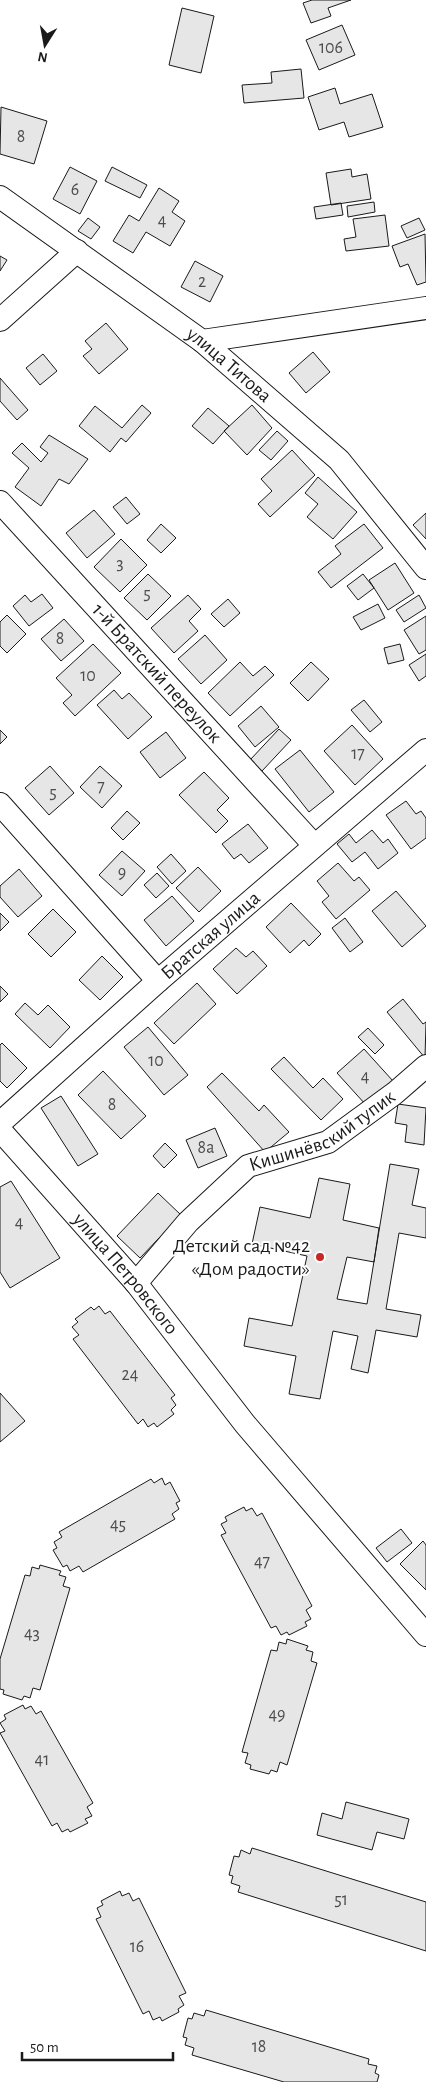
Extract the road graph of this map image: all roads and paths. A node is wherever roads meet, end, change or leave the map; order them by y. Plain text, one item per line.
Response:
1 (0, 197) edge
2 (77, 250) junction
3 (426, 308) edge
4 (0, 320) edge
5 (202, 341) junction
6 (0, 502) edge
7 (426, 568) edge
8 (426, 750) edge
9 (0, 804) edge
10 (314, 845) junction
11 (158, 981) junction
12 (426, 1066) edge
13 (0, 1123) edge
14 (0, 1130) edge
15 (136, 1283) junction
16 (426, 1635) edge

1 - 2 street, улица Титова
2 - 4 street
2 - 5 street, улица Титова
3 - 5 street
5 - 7 street, улица Титова
6 - 10 street, 1-й Братский переулок
8 - 10 street, Братская улица
9 - 11 street
10 - 11 street, Братская улица
11 - 13 street, Братская улица
12 - 15 street, Кишинёвский тупик
14 - 15 street, улица Петровского
15 - 16 street, улица Петровского

